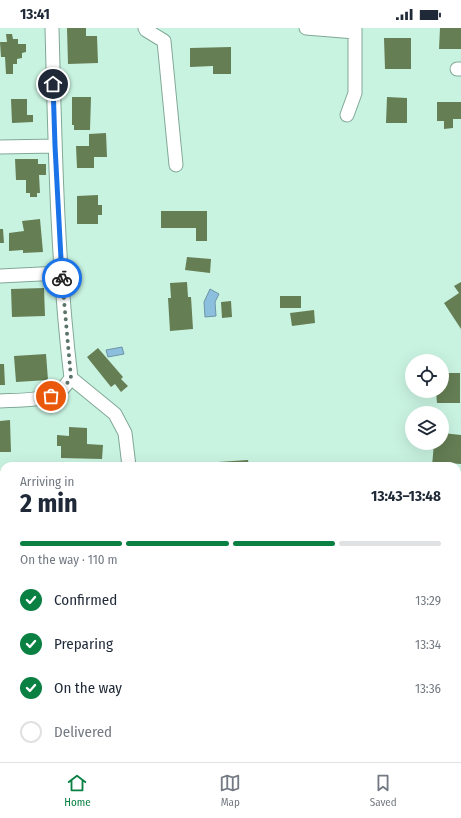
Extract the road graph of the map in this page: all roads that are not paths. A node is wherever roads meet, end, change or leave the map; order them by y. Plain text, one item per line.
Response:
1 (52, 28) edge
2 (145, 28) edge
3 (306, 28) edge
4 (355, 30) edge
5 (347, 115) dead end
6 (55, 146) junction
7 (0, 147) edge
8 (176, 165) dead end
9 (61, 273) junction
10 (0, 276) edge
11 (71, 378) junction
12 (0, 401) edge
13 (128, 462) edge

1 - 6 street
2 - 8 street
3 - 4 street
4 - 5 street
6 - 7 street
6 - 9 street
9 - 10 street
9 - 11 street
11 - 12 street
11 - 13 street

